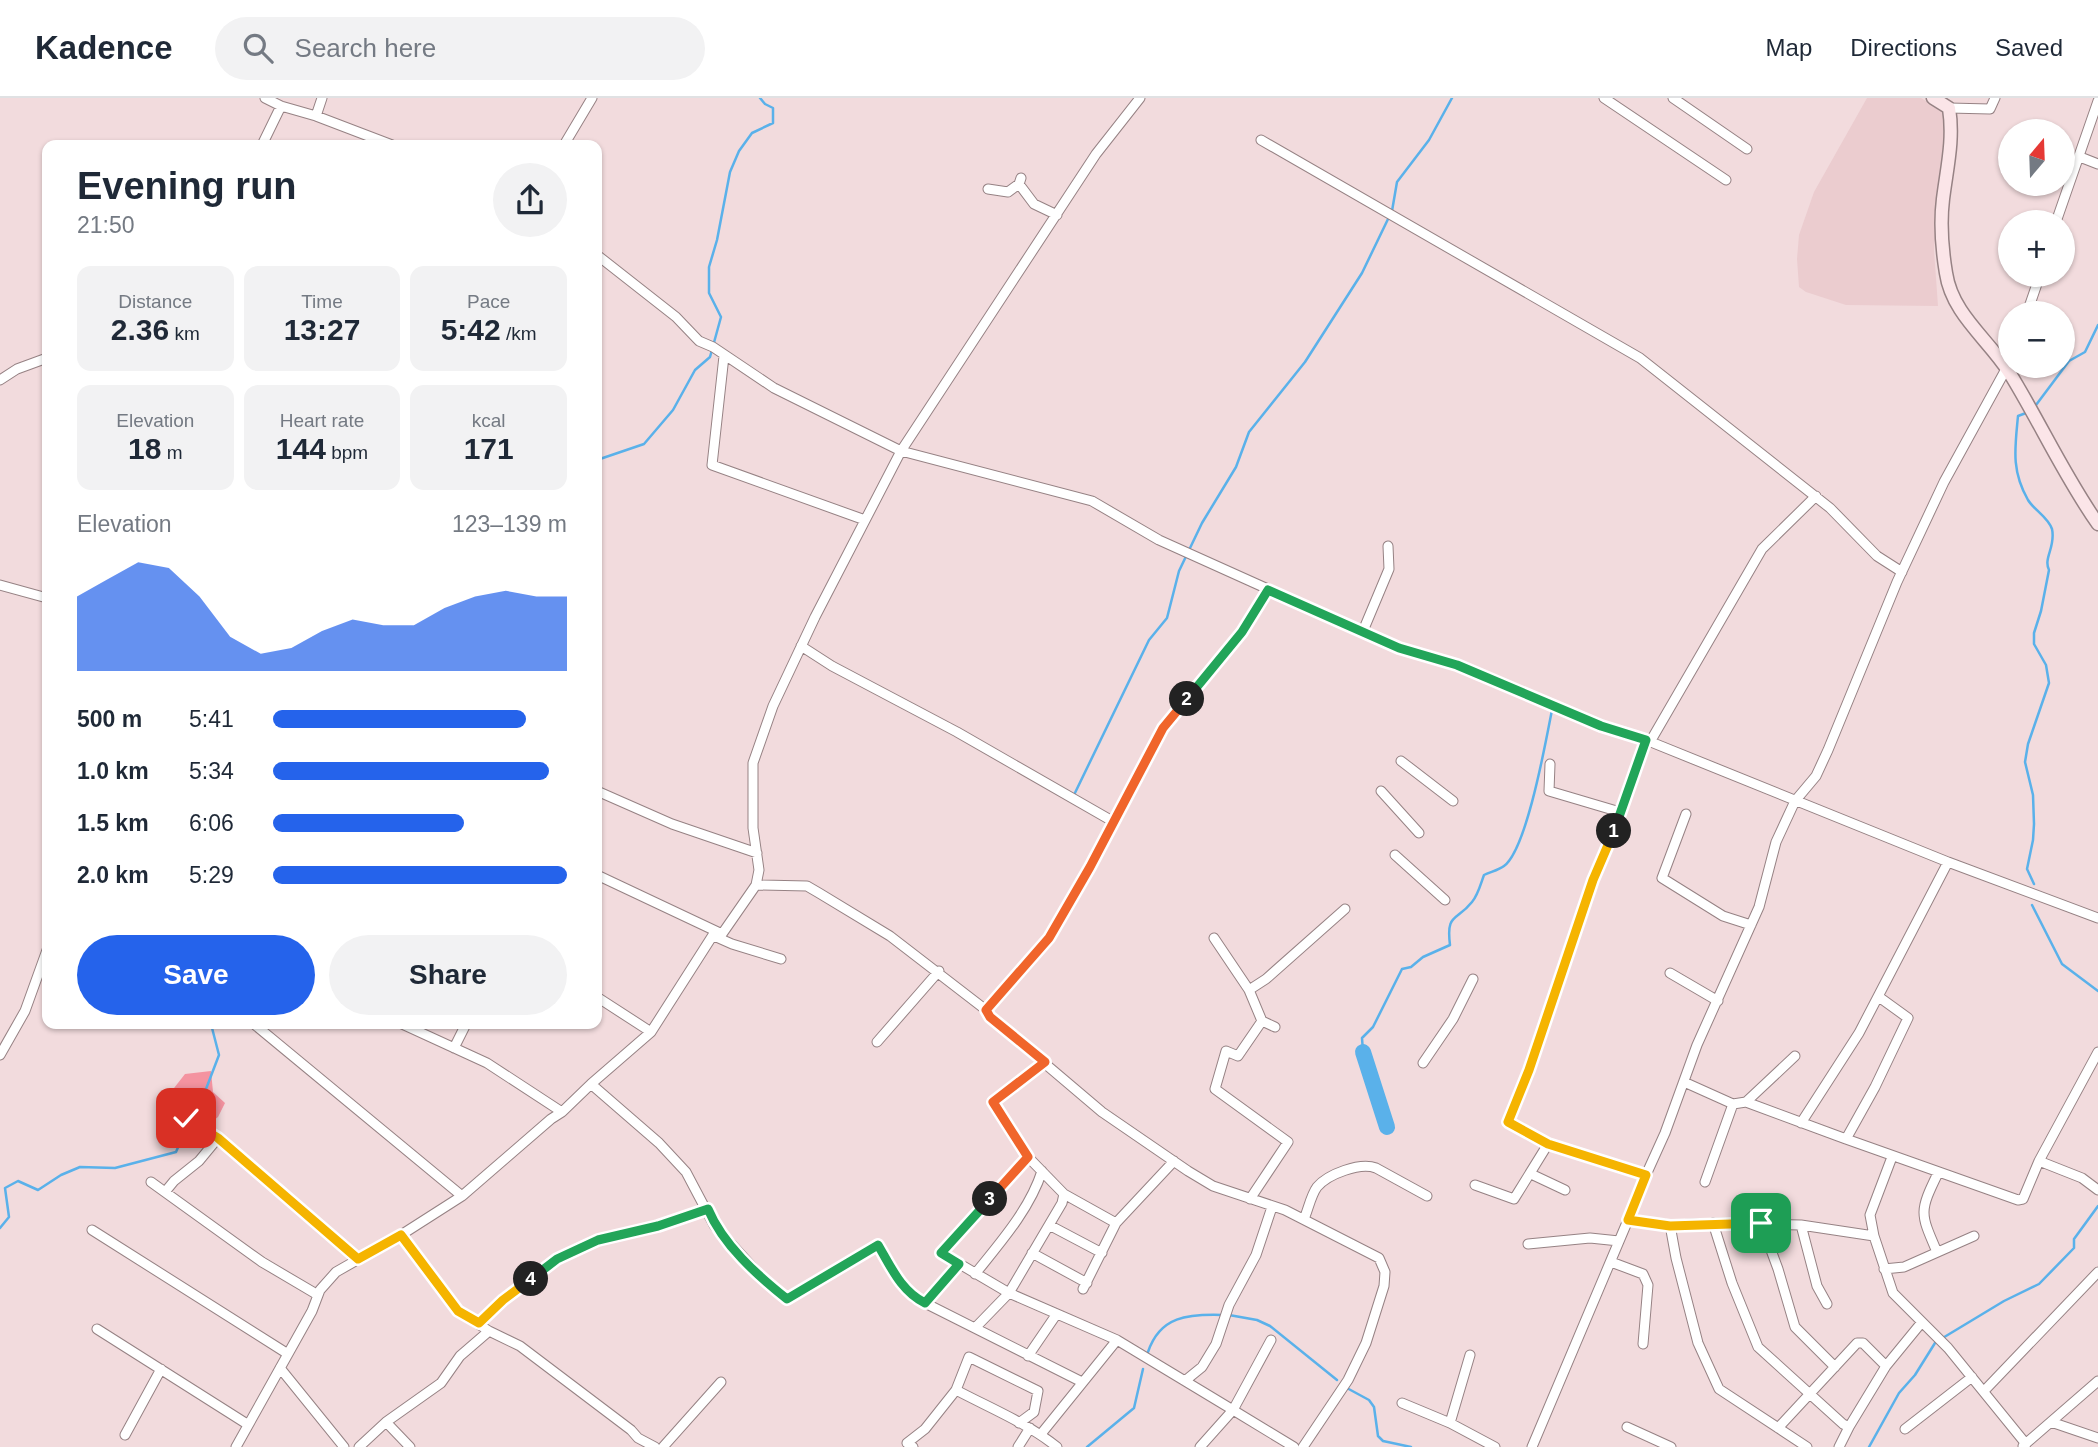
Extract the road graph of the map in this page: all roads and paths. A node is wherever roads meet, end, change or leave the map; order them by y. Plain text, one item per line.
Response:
1 (265, 98) edge
2 (322, 98) edge
3 (592, 98) edge
4 (1140, 98) edge
5 (1604, 98) edge
6 (1673, 98) edge
7 (1933, 98) edge
8 (1995, 98) edge
9 (2098, 101) edge
10 (281, 106) junction
11 (1949, 108) junction
12 (316, 116) junction
13 (264, 140) edge
14 (379, 140) edge
15 (567, 140) edge
16 (1261, 140) dead end
17 (1747, 149) dead end
18 (2080, 156) junction
19 (2098, 164) edge
20 (1726, 180) dead end
21 (988, 189) dead end
22 (2060, 210) edge
23 (1057, 215) junction
24 (602, 259) edge
25 (1998, 353) edge
26 (724, 356) junction
27 (42, 360) edge
28 (2002, 378) edge
29 (2016, 378) edge
30 (0, 380) edge
31 (901, 451) junction
32 (1816, 496) junction
33 (865, 520) junction
34 (2098, 524) edge
35 (1388, 546) dead end
36 (1902, 572) junction
37 (0, 585) edge
38 (1268, 590) junction
39 (42, 597) edge
40 (1363, 631) junction
41 (802, 646) junction
42 (1648, 741) junction
43 (1401, 761) dead end
44 (1550, 764) dead end
45 (1381, 791) dead end
46 (602, 793) edge
47 (1453, 801) dead end
48 (1795, 801) junction
49 (1620, 812) junction
50 (1686, 814) dead end
51 (1114, 821) junction
52 (1419, 833) dead end
53 (757, 853) junction
54 (1395, 855) dead end
55 (1948, 862) junction
56 (602, 877) edge
57 (756, 885) junction
58 (1445, 900) dead end
59 (1345, 909) dead end
60 (2098, 918) edge
61 (1751, 925) junction
62 (717, 934) junction
63 (1214, 938) dead end
64 (781, 959) dead end
65 (42, 969) edge
66 (939, 971) junction
67 (1670, 973) dead end
68 (1473, 979) dead end
69 (1249, 990) junction
70 (1879, 997) junction
71 (602, 1000) edge
72 (1718, 1001) junction
73 (986, 1010) junction
74 (1262, 1021) junction
75 (1275, 1027) dead end
76 (260, 1029) edge
77 (413, 1029) edge
78 (464, 1029) edge
79 (651, 1031) junction
80 (877, 1042) dead end
81 (454, 1048) junction
82 (2098, 1052) edge
83 (0, 1055) edge
84 (1794, 1056) dead end
85 (1045, 1062) junction
86 (1423, 1063) dead end
87 (1684, 1082) junction
88 (591, 1083) junction
89 (1746, 1102) junction
90 (1733, 1104) junction
91 (562, 1112) junction
92 (186, 1118) dead end
93 (1801, 1123) junction
94 (218, 1138) junction
95 (1846, 1139) junction
96 (1548, 1144) junction
97 (1028, 1157) junction
98 (1892, 1157) junction
99 (1174, 1161) junction
100 (2039, 1161) junction
101 (1042, 1171) junction
102 (1938, 1173) junction
103 (1531, 1174) junction
104 (1646, 1175) junction
105 (151, 1182) dead end
106 (1705, 1182) dead end
107 (1475, 1185) dead end
108 (1565, 1190) dead end
109 (2098, 1190) edge
110 (165, 1192) junction
111 (1064, 1194) junction
112 (462, 1196) junction
113 (1427, 1196) dead end
114 (1250, 1199) junction
115 (1272, 1207) junction
116 (708, 1209) junction
117 (1304, 1219) junction
118 (1628, 1220) junction
119 (1116, 1223) junction
120 (1713, 1223) junction
121 (1761, 1223) junction
122 (1049, 1225) junction
123 (1801, 1225) junction
124 (1670, 1226) junction
125 (92, 1230) dead end
126 (401, 1235) junction
127 (1874, 1236) junction
128 (1974, 1236) dead end
129 (1619, 1241) junction
130 (1528, 1244) dead end
131 (1937, 1252) junction
132 (1032, 1253) junction
133 (1102, 1253) junction
134 (358, 1259) junction
135 (1611, 1262) junction
136 (959, 1264) junction
137 (1884, 1269) junction
138 (2098, 1272) edge
139 (975, 1274) junction
140 (1009, 1293) junction
141 (318, 1295) junction
142 (925, 1303) junction
143 (1827, 1304) dead end
144 (1056, 1315) junction
145 (1922, 1322) junction
146 (479, 1323) junction
147 (975, 1328) junction
148 (97, 1329) dead end
149 (489, 1331) junction
150 (1117, 1340) junction
151 (1270, 1340) dead end
152 (1643, 1344) dead end
153 (288, 1354) junction
154 (1470, 1355) dead end
155 (1028, 1356) junction
156 (1886, 1366) junction
157 (1835, 1367) junction
158 (280, 1368) junction
159 (161, 1369) junction
160 (1972, 1377) junction
161 (1186, 1380) junction
162 (2098, 1381) edge
163 (721, 1382) dead end
164 (1082, 1382) junction
165 (956, 1390) junction
166 (1983, 1391) junction
167 (1810, 1395) junction
168 (1402, 1403) dead end
169 (1233, 1410) junction
170 (386, 1422) junction
171 (2051, 1422) junction
172 (1019, 1423) junction
173 (1450, 1423) junction
174 (247, 1424) junction
175 (1627, 1427) dead end
176 (1849, 1427) junction
177 (1030, 1428) junction
178 (1778, 1428) junction
179 (1905, 1429) dead end
180 (1041, 1434) junction
181 (125, 1435) dead end
182 (2098, 1438) edge
183 (637, 1442) edge
184 (2024, 1445) edge
185 (908, 1446) edge
186 (236, 1447) edge
187 (344, 1447) edge
188 (359, 1447) edge
189 (410, 1447) edge
190 (655, 1447) edge
191 (663, 1447) edge
192 (1018, 1447) edge
193 (1057, 1447) edge
194 (1200, 1447) edge
195 (1294, 1447) edge
196 (1303, 1447) edge
197 (1495, 1447) edge
198 (1532, 1447) edge
199 (1671, 1447) edge
200 (1807, 1447) edge
201 (1839, 1447) edge

1 - 10 street
2 - 12 street
3 - 15 street
4 - 23 street
5 - 20 street
6 - 17 street
7 - 11 street
8 - 11 street
9 - 18 street
10 - 12 street
10 - 13 street
11 - 25 street
12 - 14 street
16 - 32 street
18 - 19 street
18 - 22 street
21 - 23 street
23 - 31 street
24 - 26 street
26 - 31 street
26 - 33 street
27 - 30 street
28 - 36 street
29 - 34 street
31 - 33 street
31 - 38 street
32 - 36 street
32 - 42 street
33 - 41 street
35 - 40 street
36 - 48 street
37 - 39 street
38 - 40 street
38 - 51 street
40 - 42 street
41 - 51 street
41 - 53 street
42 - 48 street
42 - 49 street
43 - 47 street
44 - 49 street
45 - 52 street
46 - 53 street
48 - 55 street
48 - 61 street
49 - 96 street
50 - 61 street
51 - 73 street
53 - 57 street
54 - 58 street
55 - 60 street
55 - 70 street
56 - 62 street
57 - 62 street
57 - 66 street
59 - 69 street
61 - 72 street
62 - 64 street
62 - 79 street
63 - 69 street
65 - 83 street
66 - 73 street
66 - 80 street
67 - 72 street
68 - 86 street
69 - 74 street
70 - 93 street
70 - 95 street
71 - 79 street
72 - 87 street
73 - 85 street
74 - 75 street
74 - 114 street
76 - 112 street
77 - 81 street
78 - 81 street
79 - 88 street
81 - 91 street
82 - 100 street
84 - 89 street
85 - 97 street
85 - 99 street
87 - 90 street
87 - 104 street
88 - 91 street
88 - 116 street
89 - 90 street
89 - 93 street
90 - 106 street
91 - 112 street
92 - 94 street
93 - 95 street
94 - 110 street
94 - 134 street
95 - 98 street
96 - 103 street
96 - 104 street
97 - 101 street
97 - 136 street
98 - 102 street
98 - 127 street
99 - 114 street
99 - 119 street
100 - 102 street
100 - 109 street
101 - 111 street
101 - 139 street
102 - 131 street
103 - 107 street
103 - 108 street
104 - 118 street
105 - 110 street
110 - 141 street
111 - 119 street
111 - 122 street
112 - 126 street
113 - 117 street
114 - 115 street
115 - 117 street
115 - 161 street
116 - 142 street
116 - 146 street
117 - 196 street
118 - 124 street
118 - 129 street
119 - 133 street
120 - 121 street
120 - 124 street
120 - 167 street
121 - 123 street
121 - 157 street
122 - 132 street
122 - 133 street
123 - 127 street
123 - 143 street
124 - 178 street
125 - 153 street
126 - 134 street
126 - 146 street
127 - 137 street
128 - 131 street
129 - 130 street
129 - 135 street
131 - 137 street
132 - 133 street
132 - 140 street
134 - 141 street
135 - 152 street
135 - 198 street
136 - 139 street
136 - 142 street
137 - 145 street
138 - 166 street
139 - 140 street
140 - 144 street
140 - 147 street
141 - 153 street
142 - 147 street
144 - 150 street
144 - 155 street
145 - 156 street
145 - 160 street
146 - 149 street
147 - 155 street
148 - 159 street
149 - 170 street
149 - 183 street
150 - 161 street
150 - 164 street
151 - 169 street
153 - 158 street
154 - 173 street
155 - 164 street
156 - 157 street
156 - 176 street
157 - 167 street
158 - 174 street
158 - 187 street
159 - 174 street
159 - 181 street
160 - 166 street
160 - 179 street
161 - 169 street
162 - 171 street
163 - 191 street
164 - 180 street
165 - 172 street
165 - 172 street
165 - 185 street
166 - 184 street
167 - 176 street
167 - 178 street
168 - 173 street
169 - 194 street
169 - 195 street
170 - 188 street
170 - 189 street
171 - 182 street
171 - 184 street
172 - 177 street
173 - 197 street
174 - 186 street
175 - 199 street
176 - 201 street
177 - 180 street
177 - 192 street
178 - 200 street
180 - 193 street
183 - 190 street

